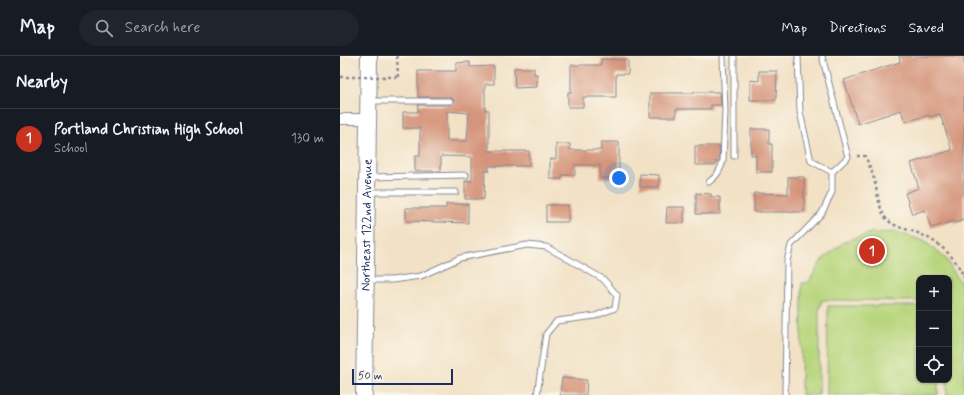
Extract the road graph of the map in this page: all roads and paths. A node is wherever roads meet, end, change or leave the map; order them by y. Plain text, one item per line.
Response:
1 (369, 56) edge
2 (397, 56) edge
3 (723, 56) edge
4 (734, 56) edge
5 (798, 56) edge
6 (822, 56) edge
7 (340, 76) edge
8 (368, 100) junction
9 (450, 100) dead end
10 (340, 119) edge
11 (368, 119) junction
12 (734, 156) dead end
13 (848, 157) junction
14 (832, 172) junction
15 (466, 175) dead end
16 (709, 182) dead end
17 (367, 184) junction
18 (456, 192) dead end
19 (963, 270) edge
20 (964, 278) edge
21 (366, 280) junction
22 (364, 395) edge
23 (537, 395) edge
24 (785, 395) edge

1 - 8 main road, Northeast 122nd Avenue
2 - 7 path, bridge
3 - 16 lane
4 - 12 lane
5 - 14 lane
6 - 13 lane
8 - 9 lane
8 - 11 main road, Northeast 122nd Avenue
10 - 11 street
11 - 17 main road, Northeast 122nd Avenue
13 - 14 lane
13 - 19 path
14 - 24 lane
15 - 17 lane
17 - 18 lane
17 - 21 main road, Northeast 122nd Avenue
19 - 20 path
21 - 22 main road, Northeast 122nd Avenue
21 - 23 lane

